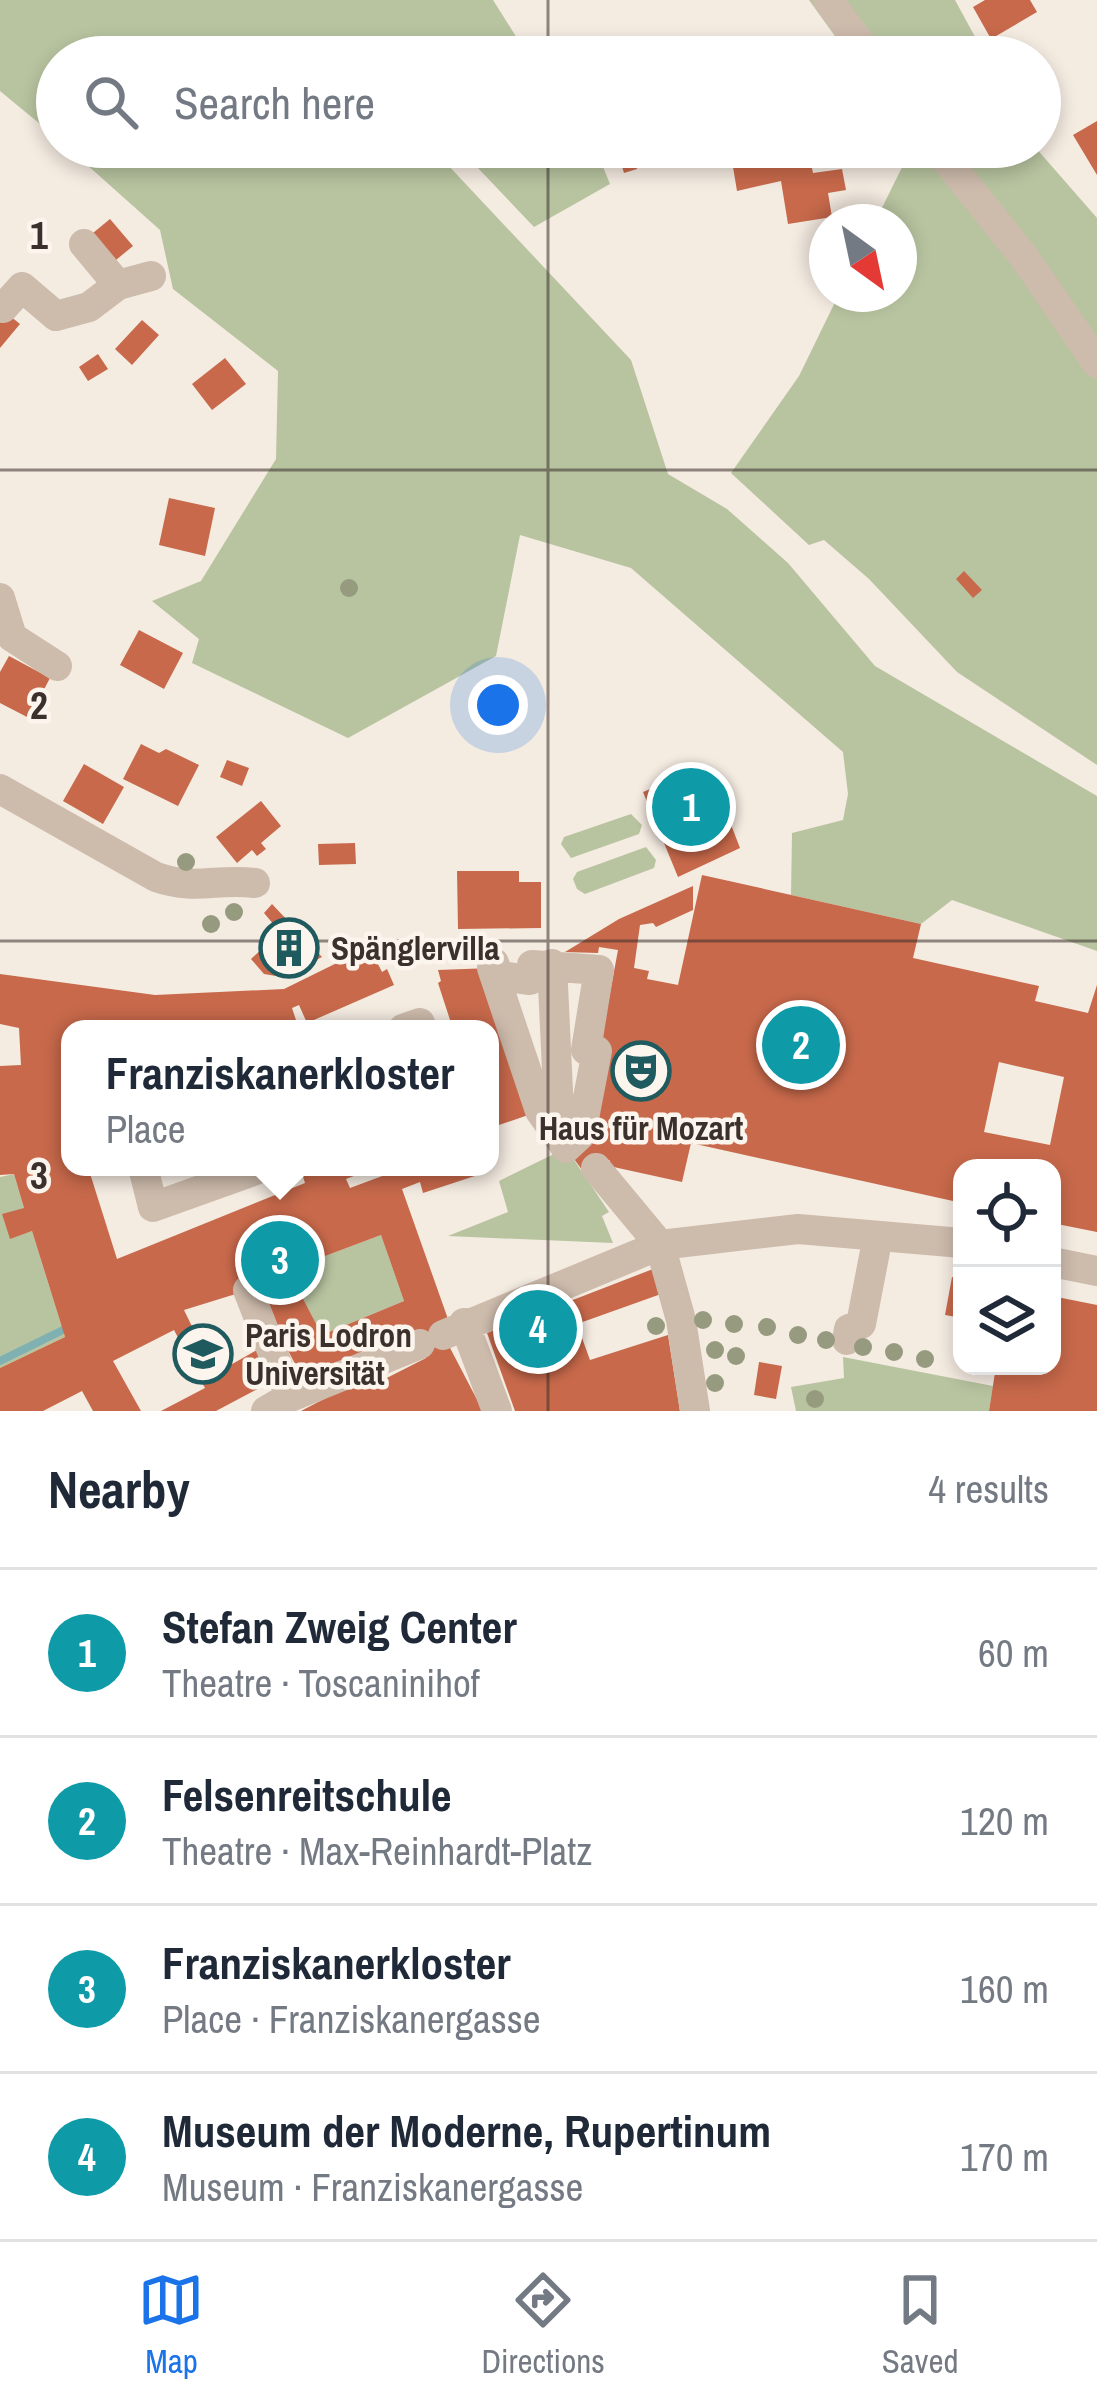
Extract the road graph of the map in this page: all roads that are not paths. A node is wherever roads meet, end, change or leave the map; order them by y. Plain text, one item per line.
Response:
1 (828, 0) edge
2 (855, 36) edge
3 (953, 168) edge
4 (83, 244) dead end
5 (151, 276) dead end
6 (118, 285) junction
7 (3, 308) dead end
8 (1097, 363) edge
9 (0, 598) edge
10 (57, 666) dead end
11 (0, 790) edge
12 (255, 884) dead end
13 (552, 964) junction
14 (552, 1027) junction
15 (513, 1029) junction
16 (576, 1137) junction
17 (596, 1168) dead end
18 (145, 1176) edge
19 (239, 1176) edge
20 (878, 1236) junction
21 (953, 1242) edge
22 (660, 1245) junction
23 (1061, 1264) edge
24 (1097, 1271) edge
25 (248, 1290) dead end
26 (442, 1334) junction
27 (847, 1340) dead end
28 (278, 1404) edge
29 (496, 1411) edge
30 (695, 1411) edge

1 - 2 street
3 - 8 street
4 - 6 street
5 - 6 street
6 - 7 street
9 - 10 street
11 - 12 street
13 - 14 street
13 - 15 street
13 - 16 street
14 - 15 street
14 - 16 street
15 - 16 street
17 - 22 street
18 - 19 street
20 - 21 street
20 - 22 street
20 - 27 street
22 - 26 street
22 - 30 street
23 - 24 street
25 - 28 street
26 - 28 street
26 - 29 street

